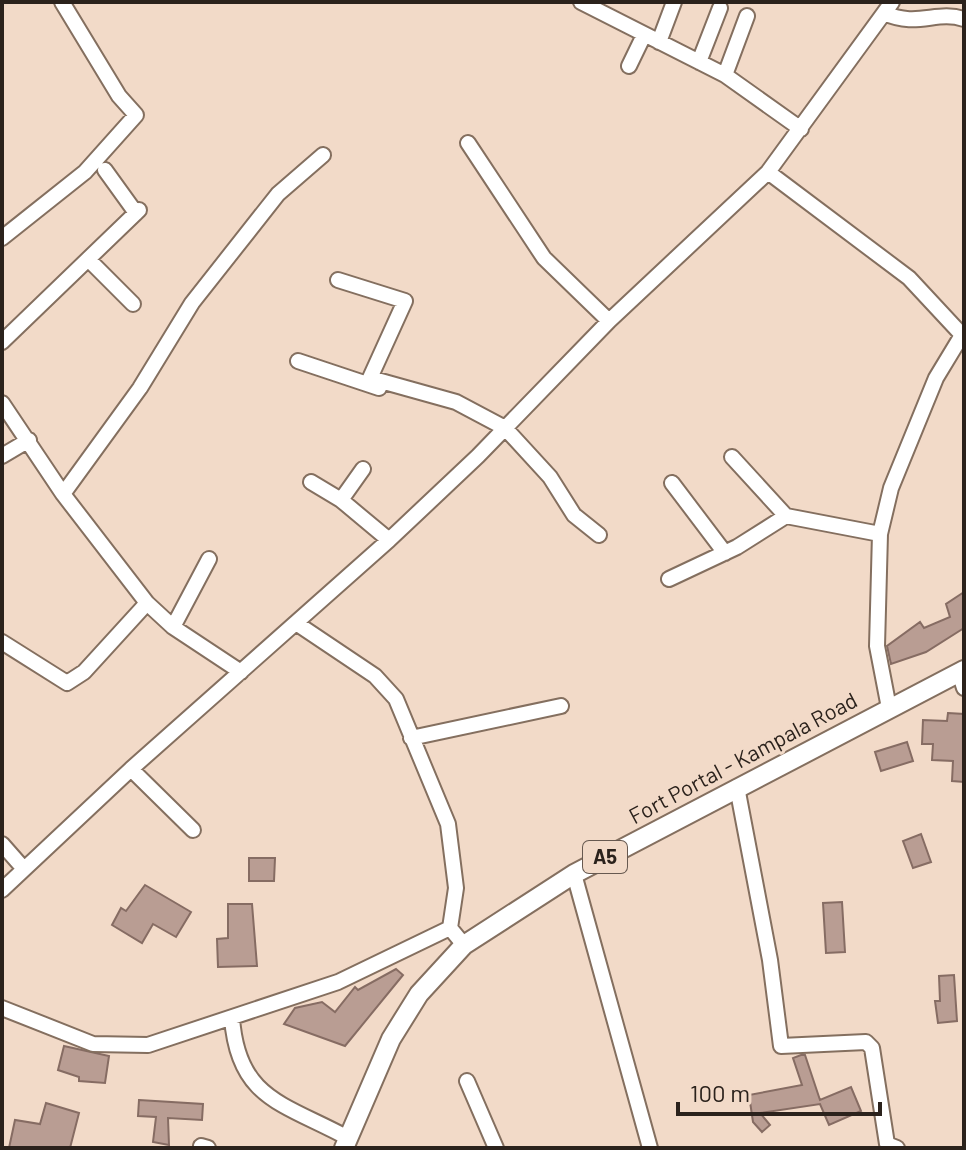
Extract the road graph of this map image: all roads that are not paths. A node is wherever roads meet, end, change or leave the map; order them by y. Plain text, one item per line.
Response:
1 (581, 2) edge
2 (674, 2) edge
3 (70, 4) edge
4 (720, 8) dead end
5 (888, 8) edge
6 (747, 16) dead end
7 (964, 19) edge
8 (644, 35) junction
9 (659, 42) junction
10 (699, 62) junction
11 (629, 66) dead end
12 (725, 75) junction
13 (801, 129) junction
14 (468, 143) dead end
15 (323, 155) dead end
16 (105, 170) dead end
17 (768, 172) junction
18 (2, 238) edge
19 (89, 260) junction
20 (338, 280) dead end
21 (133, 304) dead end
22 (609, 321) junction
23 (963, 336) edge
24 (2, 342) edge
25 (298, 361) dead end
26 (382, 381) junction
27 (2, 403) edge
28 (505, 428) junction
29 (29, 440) junction
30 (2, 456) edge
31 (732, 457) dead end
32 (363, 469) dead end
33 (311, 482) dead end
34 (672, 483) dead end
35 (63, 494) junction
36 (341, 500) junction
37 (786, 516) junction
38 (880, 534) junction
39 (599, 535) dead end
40 (389, 540) junction
41 (725, 553) junction
42 (209, 559) dead end
43 (669, 579) dead end
44 (147, 603) junction
45 (296, 623) junction
46 (173, 627) junction
47 (2, 642) edge
48 (241, 672) junction
49 (962, 677) edge
50 (561, 706) dead end
51 (889, 708) junction
52 (411, 738) junction
53 (131, 769) junction
54 (737, 787) junction
55 (193, 830) dead end
56 (2, 844) edge
57 (24, 869) junction
58 (574, 874) junction
59 (2, 890) edge
60 (450, 928) junction
61 (464, 945) junction
62 (2, 1008) edge
63 (232, 1018) junction
64 (467, 1081) dead end
65 (346, 1143) edge
66 (496, 1148) edge
67 (650, 1148) edge
68 (897, 1148) edge

1 - 8 street
2 - 9 street
3 - 18 street
4 - 10 street
5 - 7 street
5 - 13 street
6 - 12 street
8 - 9 street
8 - 11 street
9 - 10 street
10 - 12 street
12 - 13 street
13 - 17 street
14 - 22 street
15 - 35 street
16 - 19 street
17 - 22 street
17 - 23 street
19 - 21 street
19 - 24 street
20 - 26 street
22 - 28 street
23 - 38 street
25 - 26 street
26 - 28 street
27 - 29 street
28 - 39 street
28 - 40 street
29 - 30 street
29 - 35 street
31 - 37 street
32 - 36 street
33 - 36 street
34 - 41 street
35 - 44 street
36 - 40 street
37 - 38 street
37 - 41 street
38 - 51 street
40 - 45 street
41 - 43 street
42 - 46 street
44 - 46 street
44 - 47 street
45 - 48 street
45 - 52 street
46 - 48 street
48 - 53 street
49 - 51 main road, Fort Portal - Kampala Road / A5
50 - 52 street
51 - 54 main road, Fort Portal - Kampala Road / A5
52 - 60 street
53 - 55 street
53 - 57 street
54 - 58 main road, Fort Portal - Kampala Road / A5
54 - 68 street
56 - 57 street
57 - 59 street
58 - 61 main road, Fort Portal - Kampala Road / A5
58 - 67 street
60 - 61 street
60 - 63 street
61 - 65 main road, Fort Portal - Kampala Road / A5
62 - 63 street
63 - 65 street
64 - 66 street

